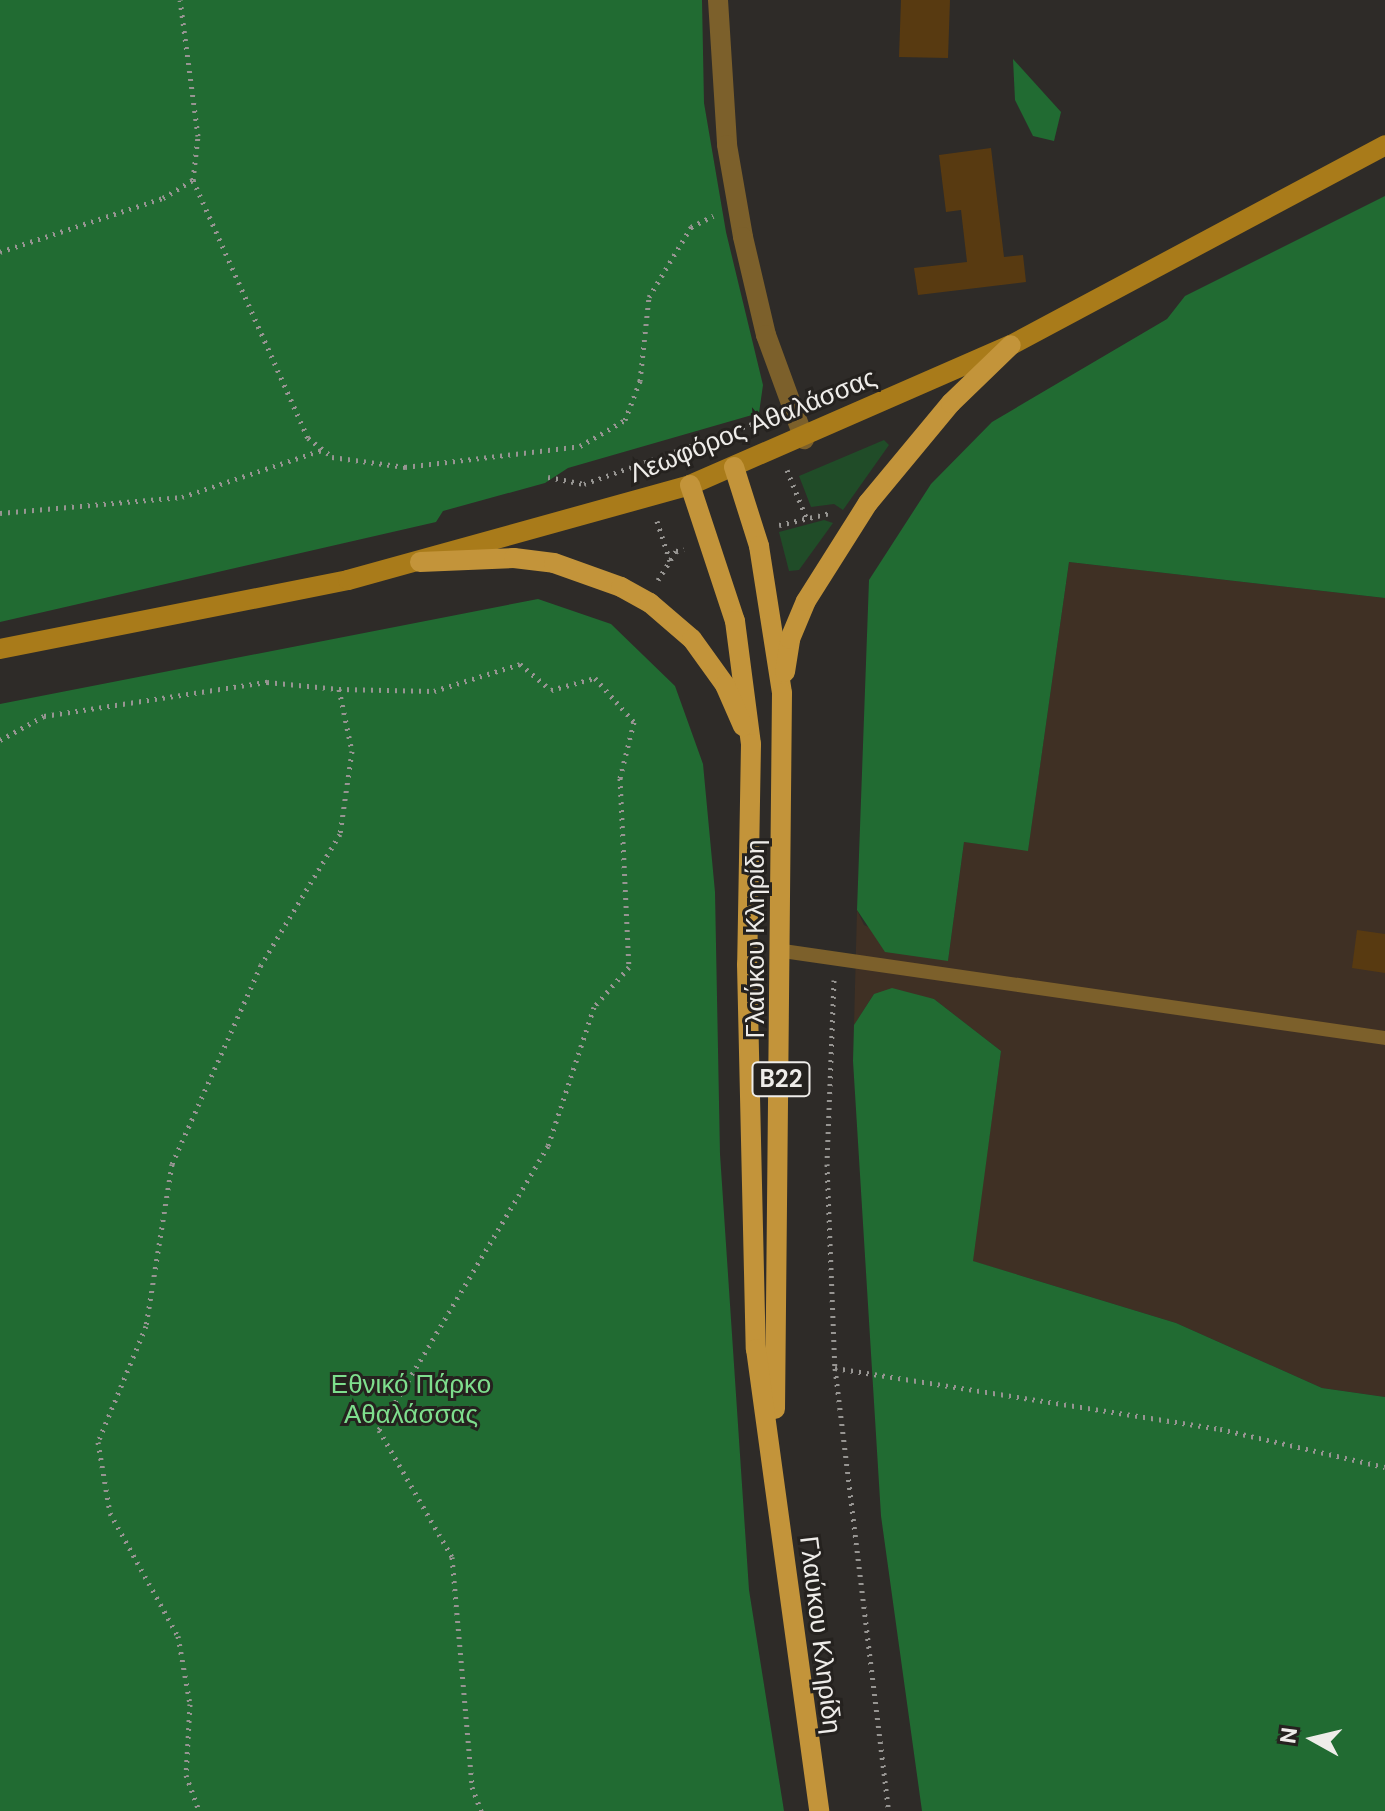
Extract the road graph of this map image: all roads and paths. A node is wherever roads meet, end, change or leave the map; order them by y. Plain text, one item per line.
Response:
1 (180, 0) edge
2 (718, 0) edge
3 (1385, 145) edge
4 (193, 180) junction
5 (737, 205) junction
6 (0, 252) edge
7 (1011, 345) junction
8 (766, 419) dead end
9 (804, 439) junction
10 (323, 449) junction
11 (734, 467) junction
12 (548, 477) dead end
13 (690, 485) junction
14 (0, 513) edge
15 (420, 562) junction
16 (0, 649) edge
17 (339, 689) junction
18 (782, 693) junction
19 (0, 740) edge
20 (751, 744) junction
21 (783, 951) junction
22 (835, 959) junction
23 (1385, 1038) edge
24 (835, 1368) junction
25 (773, 1465) junction
26 (1385, 1467) edge
27 (199, 1811) edge
28 (481, 1811) edge
29 (819, 1811) edge
30 (889, 1811) edge

1 - 4 path
2 - 5 street
3 - 7 main road, Λεωφόρος Αθαλάσσας
4 - 6 path
4 - 10 path
5 - 9 street
5 - 10 path
7 - 9 main road, Λεωφόρος Αθαλάσσας
7 - 18 main road
8 - 12 path
9 - 11 main road, Λεωφόρος Αθαλάσσας
10 - 14 path
11 - 13 main road, Λεωφόρος Αθαλάσσας
11 - 18 main road, Γλαύκου Κληρίδη / B22
13 - 15 main road, Λεωφόρος Αθαλάσσας
13 - 20 main road, Γλαύκου Κληρίδη / B22
15 - 16 main road, Λεωφόρος Αθαλάσσας
15 - 20 main road
17 - 19 path
17 - 27 path
17 - 28 path
18 - 21 main road, Γλαύκου Κληρίδη / B22
20 - 25 main road, Γλαύκου Κληρίδη / B22
21 - 22 lane
21 - 25 main road, Γλαύκου Κληρίδη / B22
22 - 23 lane
22 - 24 path
24 - 26 path
24 - 30 path
25 - 29 main road, Γλαύκου Κληρίδη / B22

